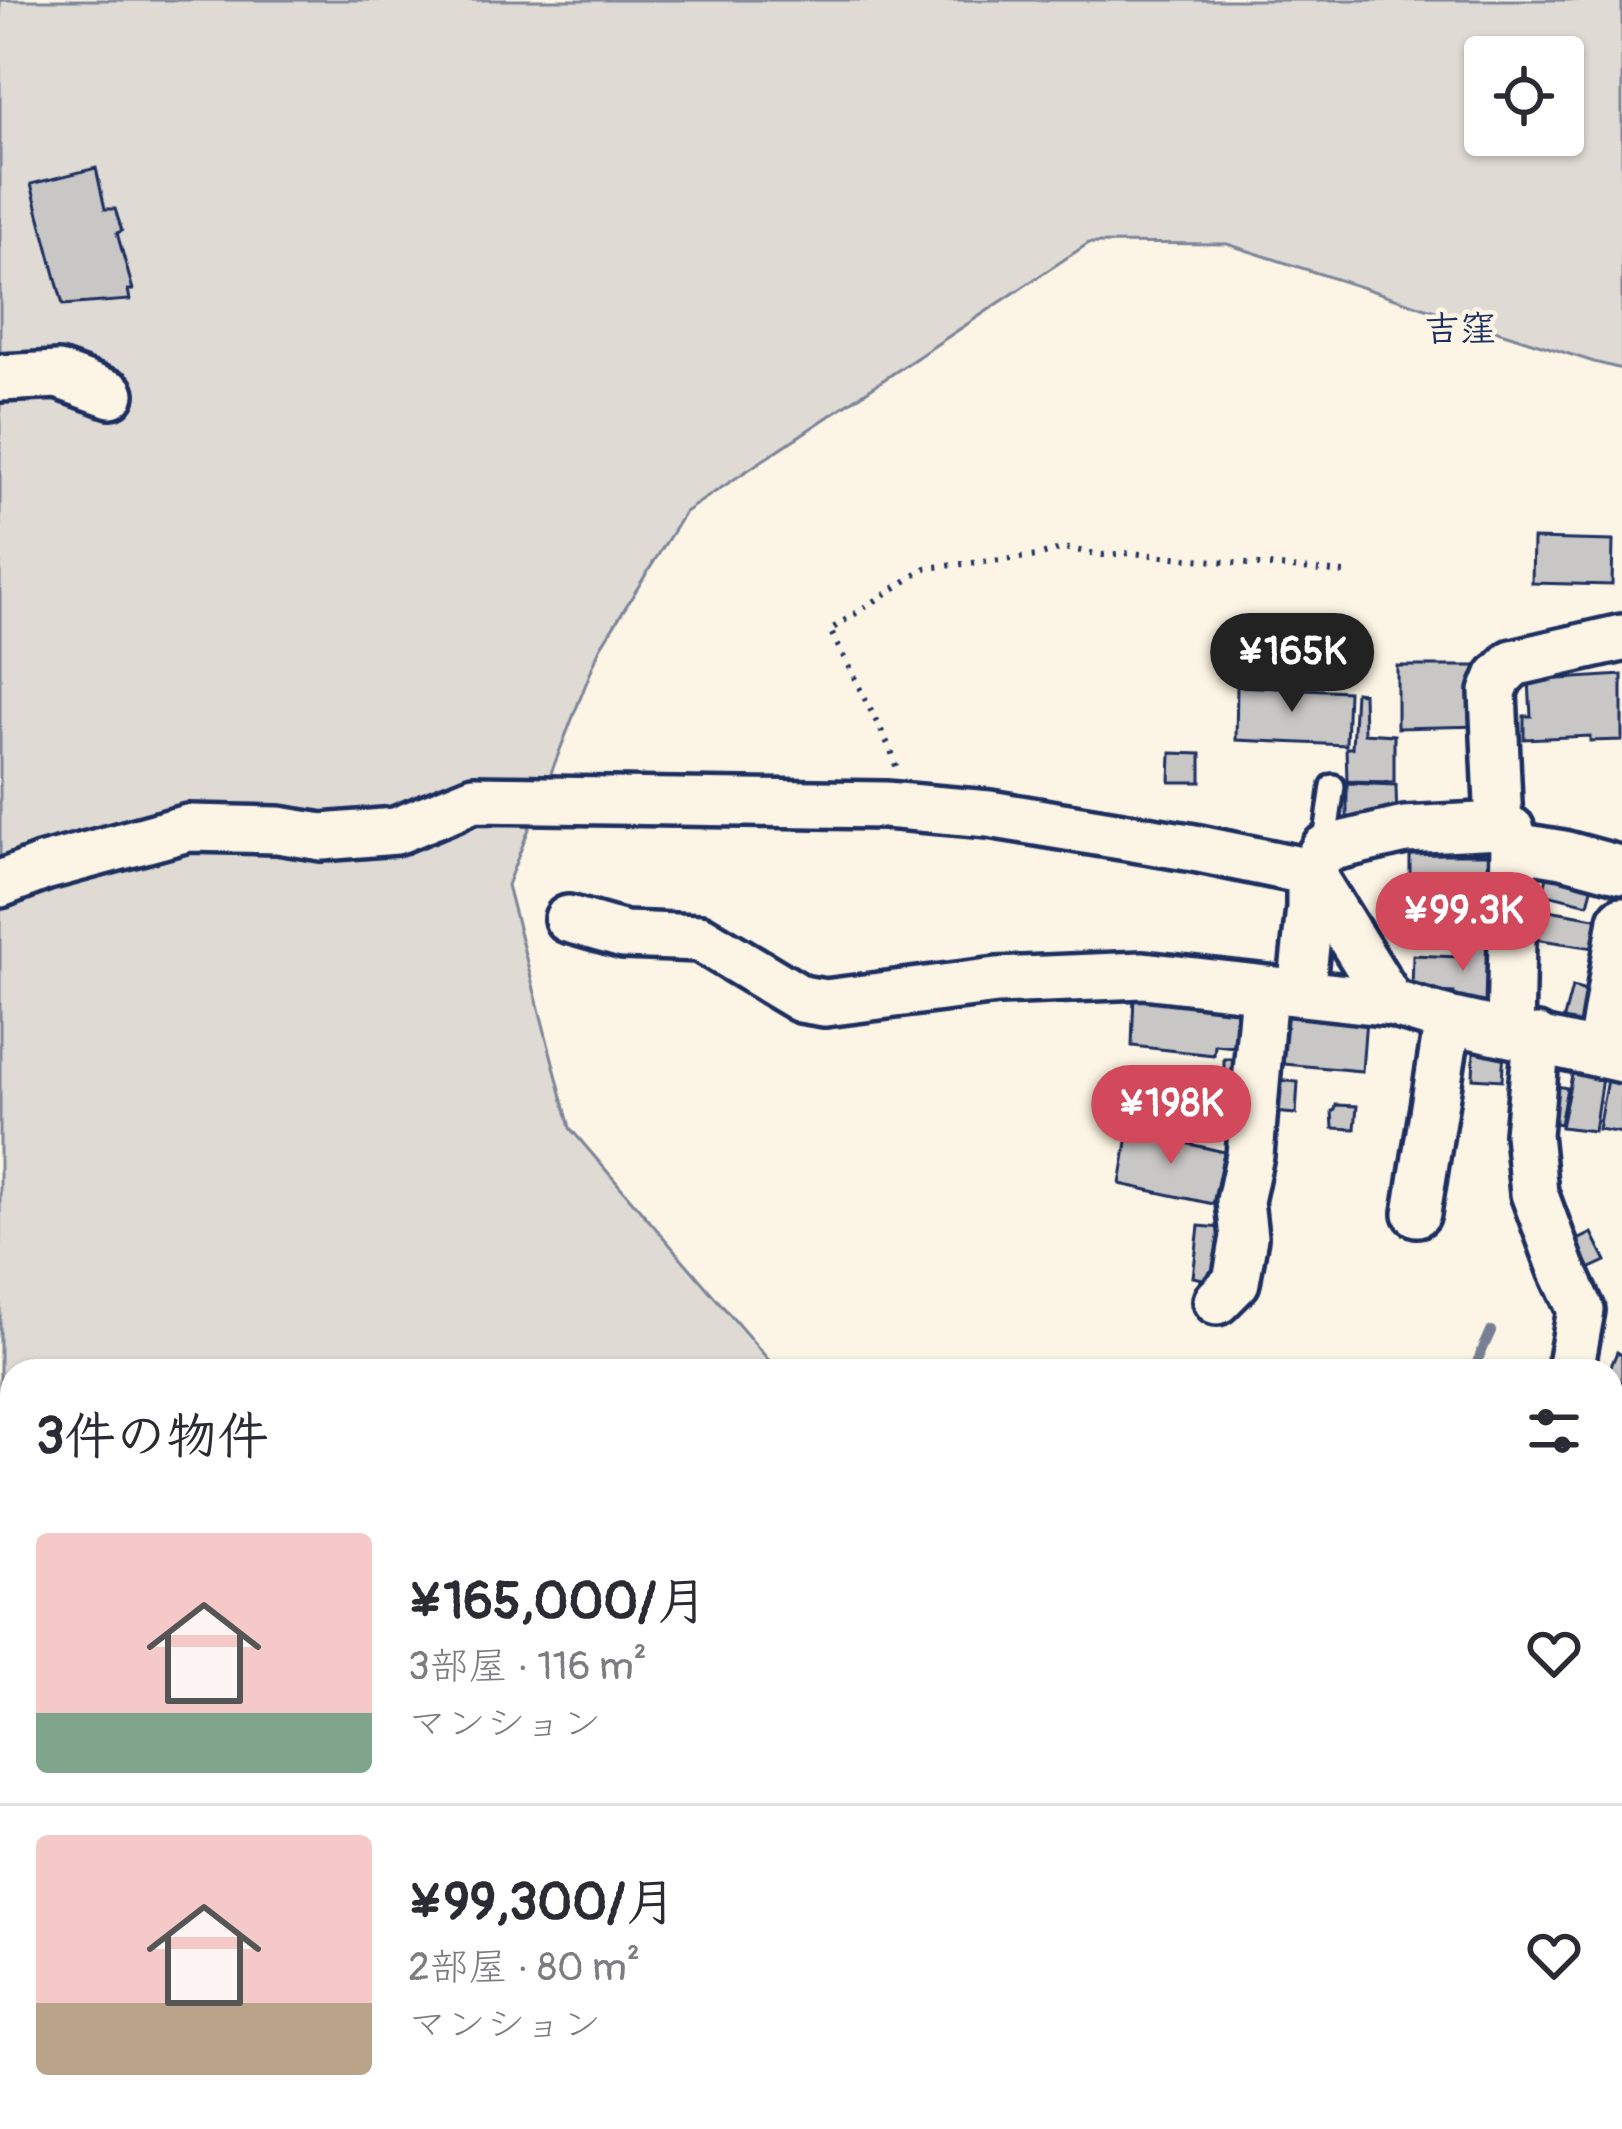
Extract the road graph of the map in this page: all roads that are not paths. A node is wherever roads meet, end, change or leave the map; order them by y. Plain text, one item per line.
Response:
1 (0, 378) edge
2 (111, 394) dead end
3 (1622, 638) edge
4 (1333, 786) dead end
5 (1506, 836) junction
6 (1317, 861) junction
7 (1622, 870) edge
8 (0, 884) edge
9 (568, 919) dead end
10 (1622, 920) edge
11 (1282, 991) junction
12 (1391, 1003) junction
13 (1448, 1020) junction
14 (1524, 1035) junction
15 (1611, 1056) edge
16 (1418, 1214) dead end
17 (1217, 1301) dead end
18 (1572, 1359) edge

1 - 2 street
3 - 5 street
4 - 6 lane
5 - 6 street
5 - 7 street
5 - 14 street
6 - 8 street
6 - 11 street
6 - 12 street
9 - 11 street
10 - 15 street
11 - 12 street
11 - 17 street
12 - 13 street
13 - 14 street
13 - 16 street
14 - 15 street
14 - 18 street

